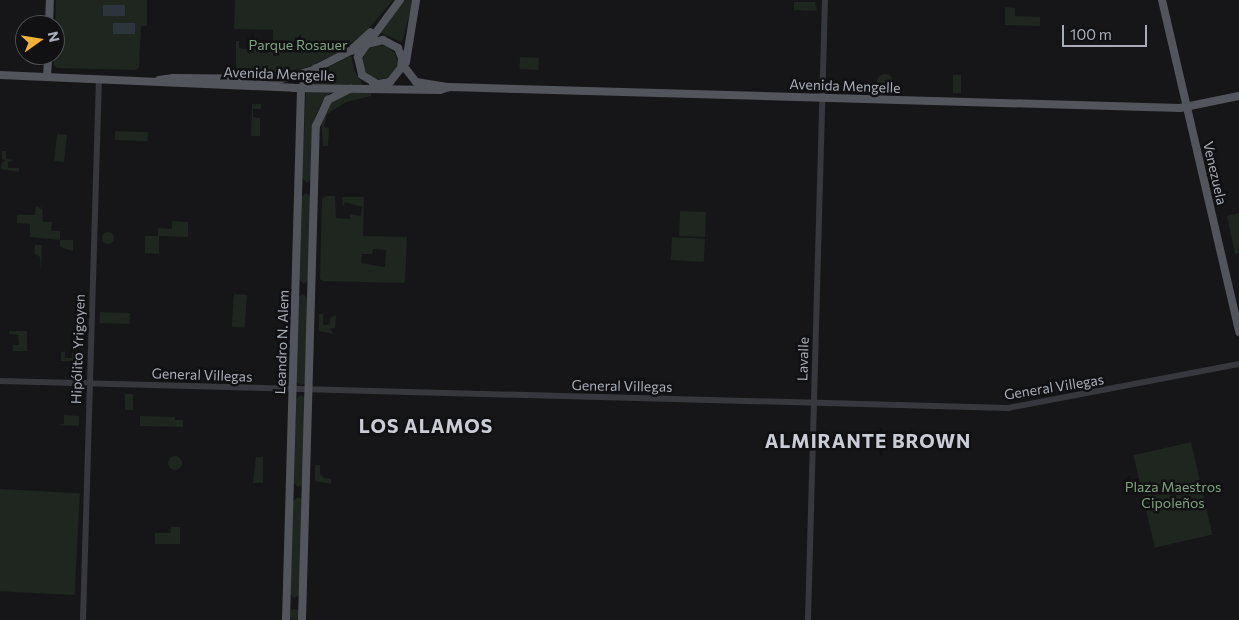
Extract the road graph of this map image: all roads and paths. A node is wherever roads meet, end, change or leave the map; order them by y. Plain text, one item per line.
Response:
1 (50, 0) edge
2 (400, 0) edge
3 (416, 0) edge
4 (825, 0) edge
5 (1162, 0) edge
6 (49, 15) edge
7 (389, 15) junction
8 (409, 42) junction
9 (365, 46) junction
10 (350, 51) junction
11 (402, 61) junction
12 (48, 65) edge
13 (315, 69) junction
14 (0, 75) edge
15 (48, 77) junction
16 (99, 78) junction
17 (158, 80) junction
18 (414, 80) junction
19 (379, 84) junction
20 (449, 87) junction
21 (301, 88) junction
22 (350, 89) junction
23 (360, 89) junction
24 (400, 89) junction
25 (1239, 96) edge
26 (822, 98) junction
27 (1186, 108) junction
28 (1239, 332) edge
29 (1239, 364) edge
30 (0, 381) edge
31 (90, 384) junction
32 (293, 390) junction
33 (308, 391) junction
34 (814, 403) junction
35 (82, 620) edge
36 (286, 620) edge
37 (302, 620) edge
38 (808, 620) edge

1 - 6 main road
2 - 7 main road
3 - 8 main road
4 - 26 street, Lavalle
5 - 27 main road, Venezuela
7 - 9 main road
7 - 10 main road
8 - 11 main road
8 - 18 main road
9 - 10 main road, Avenida Mengelle
9 - 11 main road
9 - 19 main road
10 - 13 main road, Avenida Mengelle
11 - 18 main road
11 - 19 main road
12 - 15 main road
13 - 17 main road, Avenida Mengelle
13 - 21 main road
14 - 15 main road, Avenida Mengelle
15 - 16 main road, Avenida Mengelle
16 - 17 main road, Avenida Mengelle
16 - 31 street, Hipólito Yrigoyen
17 - 21 main road, Avenida Mengelle
18 - 20 main road, Avenida Mengelle
19 - 23 main road
19 - 24 main road, Avenida Mengelle
20 - 24 main road, Avenida Mengelle
20 - 26 main road, Avenida Mengelle
21 - 22 main road, Avenida Mengelle
21 - 32 main road, Leandro N. Alem
22 - 23 main road, Avenida Mengelle
22 - 33 main road, Leandro N. Alem
23 - 24 main road, Avenida Mengelle
25 - 27 main road, Avenida Mengelle
26 - 27 main road, Avenida Mengelle
26 - 34 street, Lavalle
27 - 28 main road, Venezuela
29 - 34 street, General Villegas
30 - 31 street, General Villegas
31 - 32 street, General Villegas
31 - 35 street, Hipólito Yrigoyen
32 - 33 street, General Villegas
32 - 36 main road, Leandro N. Alem
33 - 34 street, General Villegas
33 - 37 main road, Leandro N. Alem
34 - 38 street, Lavalle

